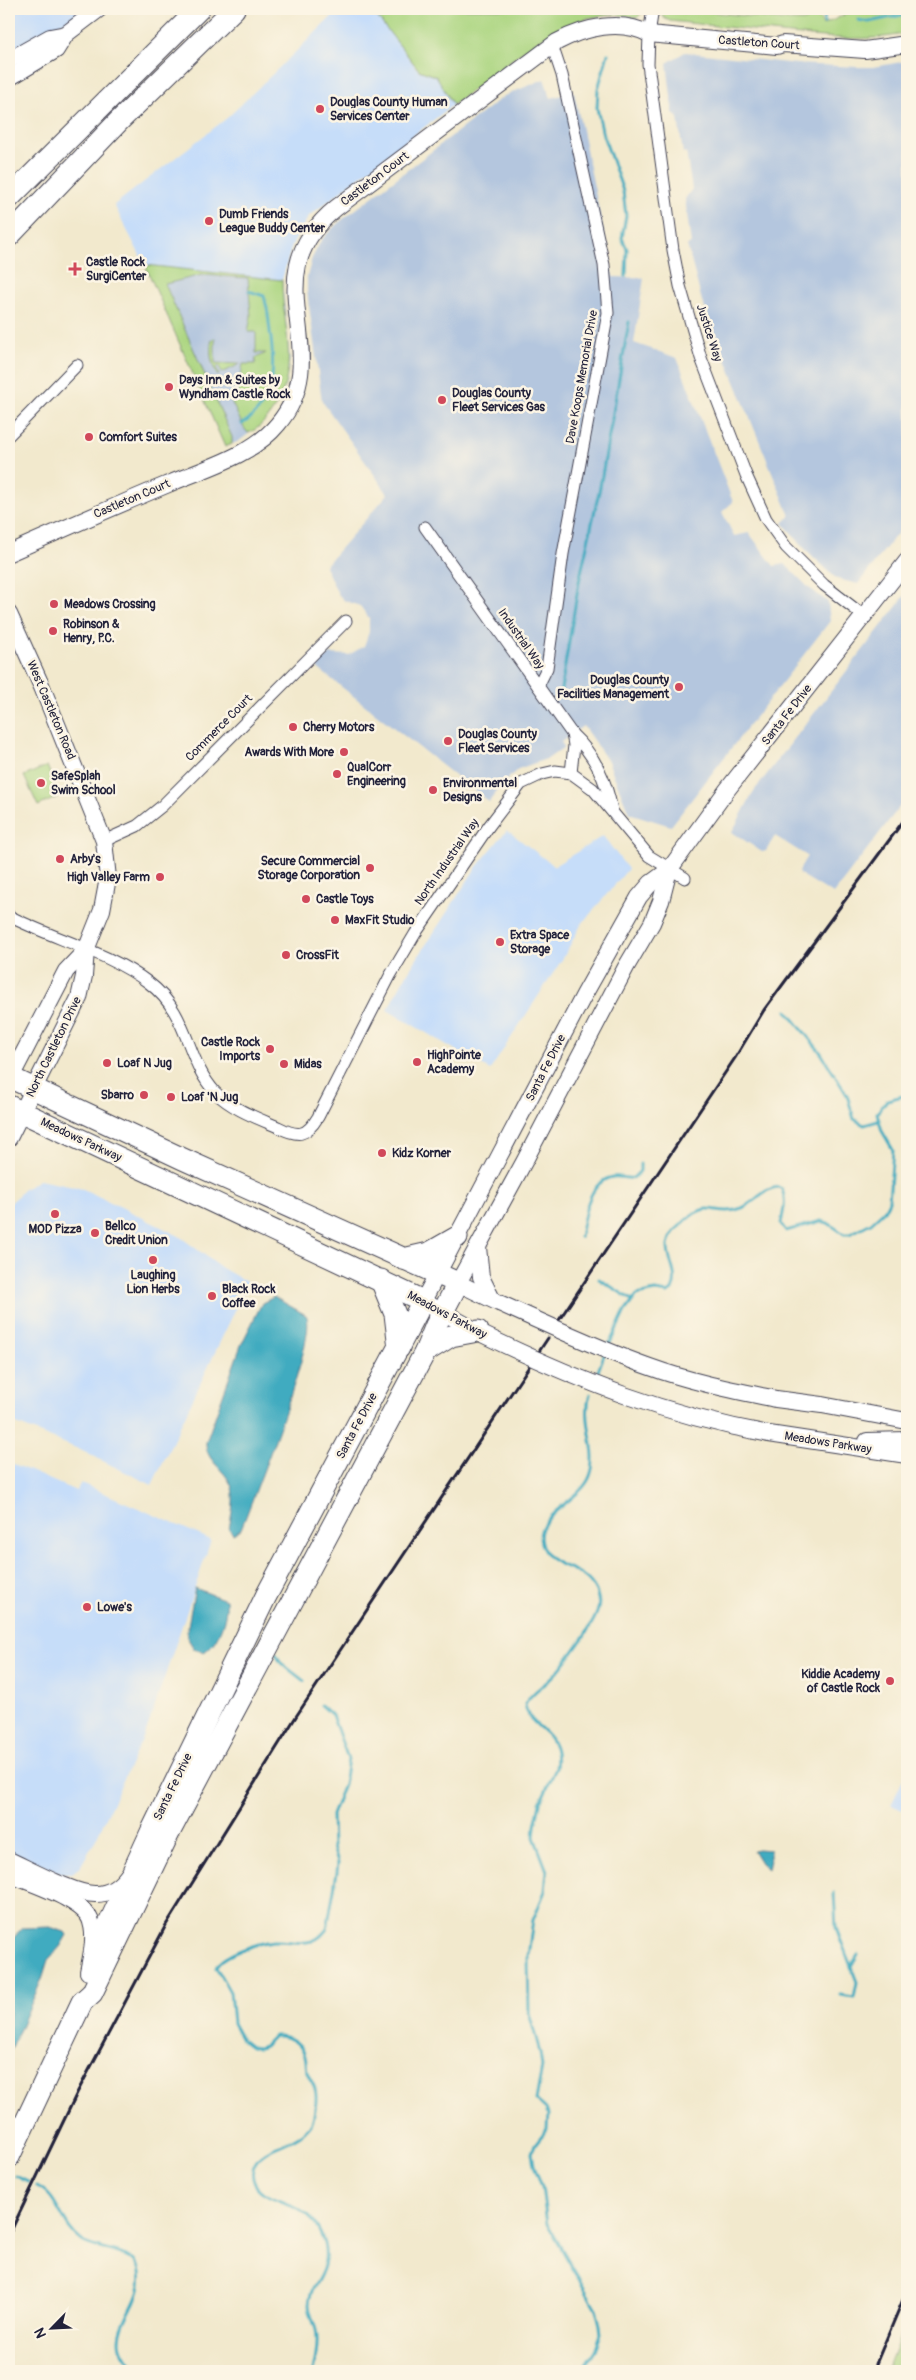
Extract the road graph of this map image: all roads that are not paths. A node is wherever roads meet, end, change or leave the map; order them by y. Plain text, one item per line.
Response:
1 (98, 9) edge
2 (199, 9) edge
3 (234, 9) edge
4 (653, 9) edge
5 (66, 34) junction
6 (649, 34) junction
7 (907, 44) edge
8 (552, 45) junction
9 (9, 60) edge
10 (9, 78) edge
11 (9, 198) edge
12 (9, 236) edge
13 (77, 365) dead end
14 (9, 435) edge
15 (425, 527) dead end
16 (9, 552) edge
17 (907, 561) edge
18 (9, 614) edge
19 (864, 616) junction
20 (346, 621) dead end
21 (538, 686) junction
22 (572, 734) junction
23 (572, 773) junction
24 (612, 812) junction
25 (104, 841) junction
26 (669, 870) junction
27 (684, 878) dead end
28 (9, 916) edge
29 (86, 950) junction
30 (9, 1079) edge
31 (35, 1090) junction
32 (16, 1109) edge
33 (9, 1138) edge
34 (457, 1237) junction
35 (478, 1247) junction
36 (403, 1259) junction
37 (438, 1274) junction
38 (381, 1280) junction
39 (458, 1283) junction
40 (423, 1301) junction
41 (495, 1301) junction
42 (443, 1311) junction
43 (481, 1333) junction
44 (399, 1348) junction
45 (425, 1352) junction
46 (907, 1421) edge
47 (907, 1440) edge
48 (851, 1446) junction
49 (907, 1455) edge
50 (9, 1860) edge
51 (138, 1861) junction
52 (9, 1874) edge
53 (88, 1972) junction
54 (82, 2002) junction
55 (9, 2157) edge

1 - 5 main road
2 - 11 highway
3 - 12 highway
4 - 6 street, Justice Way
5 - 9 main road
5 - 10 main road
6 - 7 main road, Castleton Court
6 - 8 main road, Castleton Court
6 - 19 street, Justice Way
8 - 16 main road, Castleton Court
8 - 21 street, Dave Koops Memorial Drive
13 - 14 street
15 - 21 street, Industrial Way
17 - 19 main road, Santa Fe Drive
18 - 25 main road, West Castleton Road
19 - 26 main road, Santa Fe Drive
20 - 25 street, Commerce Court
21 - 22 street, Industrial Way
22 - 23 street
22 - 24 street
23 - 24 street
23 - 29 street, North Industrial Way
24 - 26 street
25 - 29 main road, West Castleton Road
26 - 27 street
26 - 34 main road, Santa Fe Drive
26 - 35 main road, Santa Fe Drive
28 - 29 street
29 - 30 main road, North Castleton Drive
29 - 31 main road, North Castleton Drive
30 - 31 highway, Meadows Parkway
31 - 32 main road, North Castleton Drive
31 - 36 highway, Meadows Parkway
32 - 33 main road, North Castleton Drive
32 - 38 highway, Meadows Parkway
34 - 36 highway
34 - 37 main road, Santa Fe Drive
35 - 39 main road, Santa Fe Drive
35 - 41 main road
36 - 37 highway, Meadows Parkway
37 - 39 highway, Meadows Parkway
37 - 40 main road, Santa Fe Drive
38 - 40 highway, Meadows Parkway
38 - 44 highway
39 - 41 main road, Meadows Parkway
39 - 42 highway, Santa Fe Drive
40 - 42 main road, Meadows Parkway
40 - 44 highway, Santa Fe Drive
41 - 46 main road, Meadows Parkway, bridge
42 - 43 main road, Meadows Parkway
42 - 45 highway, Santa Fe Drive
43 - 45 highway
43 - 48 main road, Meadows Parkway, bridge
44 - 51 highway, Santa Fe Drive
45 - 54 highway, Santa Fe Drive
47 - 48 main road
48 - 49 main road, Meadows Parkway
50 - 51 main road
51 - 53 highway, Santa Fe Drive
52 - 53 main road
53 - 54 highway, Santa Fe Drive
54 - 55 highway, Santa Fe Drive

